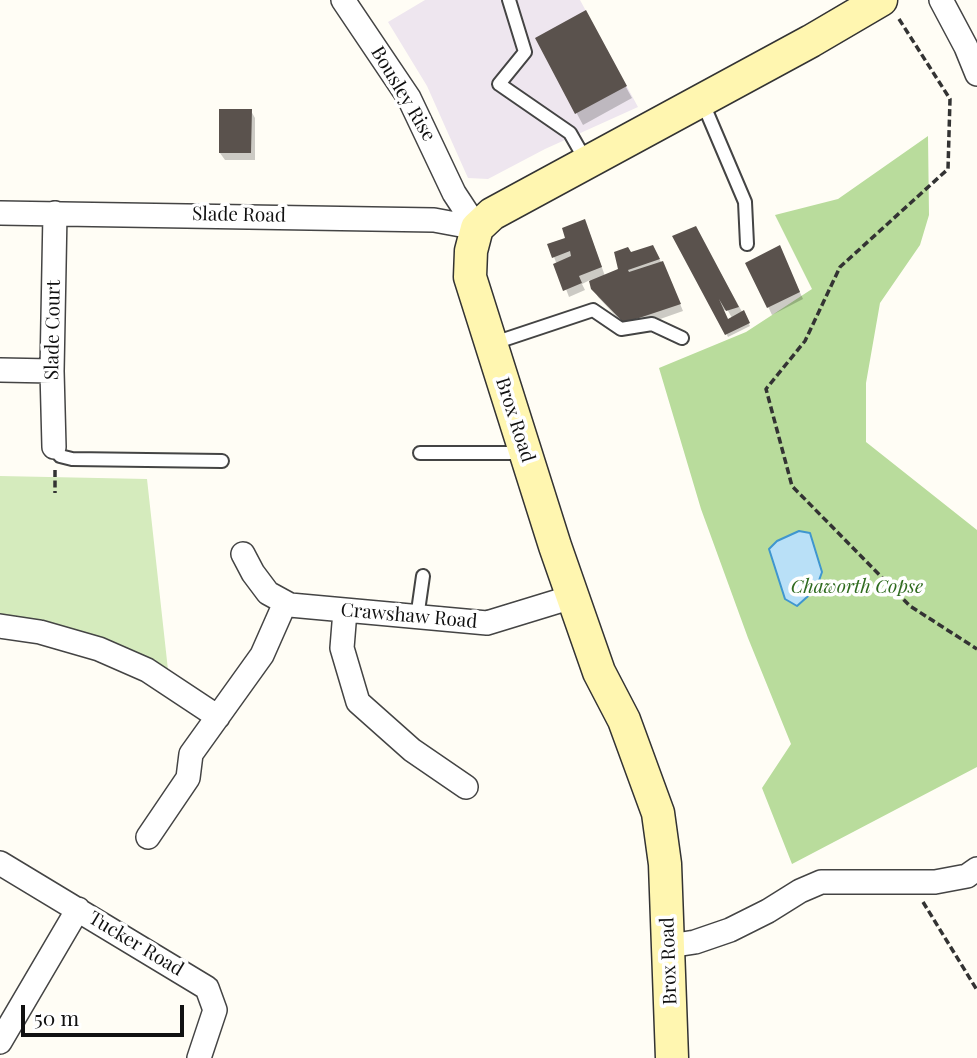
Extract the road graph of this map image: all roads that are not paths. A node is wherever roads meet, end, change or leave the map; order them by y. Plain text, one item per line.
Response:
1 (343, 0) edge
2 (509, 0) edge
3 (941, 0) edge
4 (881, 4) edge
5 (977, 74) edge
6 (702, 100) junction
7 (586, 161) junction
8 (0, 213) edge
9 (55, 213) junction
10 (477, 228) junction
11 (747, 244) dead end
12 (682, 338) dead end
13 (491, 344) junction
14 (0, 370) edge
15 (52, 371) junction
16 (54, 447) joint
17 (420, 453) dead end
18 (525, 453) junction
19 (222, 461) dead end
20 (243, 554) dead end
21 (423, 576) dead end
22 (572, 597) junction
23 (285, 603) junction
24 (345, 611) junction
25 (417, 618) junction
26 (0, 626) edge
27 (218, 717) junction
28 (466, 787) dead end
29 (148, 836) dead end
30 (0, 863) edge
31 (977, 869) edge
32 (78, 909) junction
33 (669, 946) junction
34 (0, 1042) edge
35 (199, 1058) edge
36 (672, 1058) edge

1 - 10 street, Bousley Rise
2 - 7 lane
3 - 5 street
4 - 6 street
6 - 7 street
6 - 11 lane
7 - 10 street
8 - 9 street, Slade Road
9 - 10 street, Slade Road
9 - 15 street, Slade Court
10 - 13 street, Brox Road
12 - 13 lane
13 - 18 street, Brox Road
14 - 15 street
15 - 16 street, Slade Court
16 - 19 lane
17 - 18 lane
18 - 22 street, Brox Road
20 - 23 street
21 - 25 lane
22 - 25 street, Crawshaw Road
22 - 33 street, Brox Road
23 - 24 street, Crawshaw Road
23 - 27 street
24 - 25 street, Crawshaw Road
24 - 28 street
26 - 27 street
27 - 29 street
30 - 32 street, Tucker Road
31 - 33 street
32 - 34 street
32 - 35 street, Tucker Road
33 - 36 street, Brox Road

